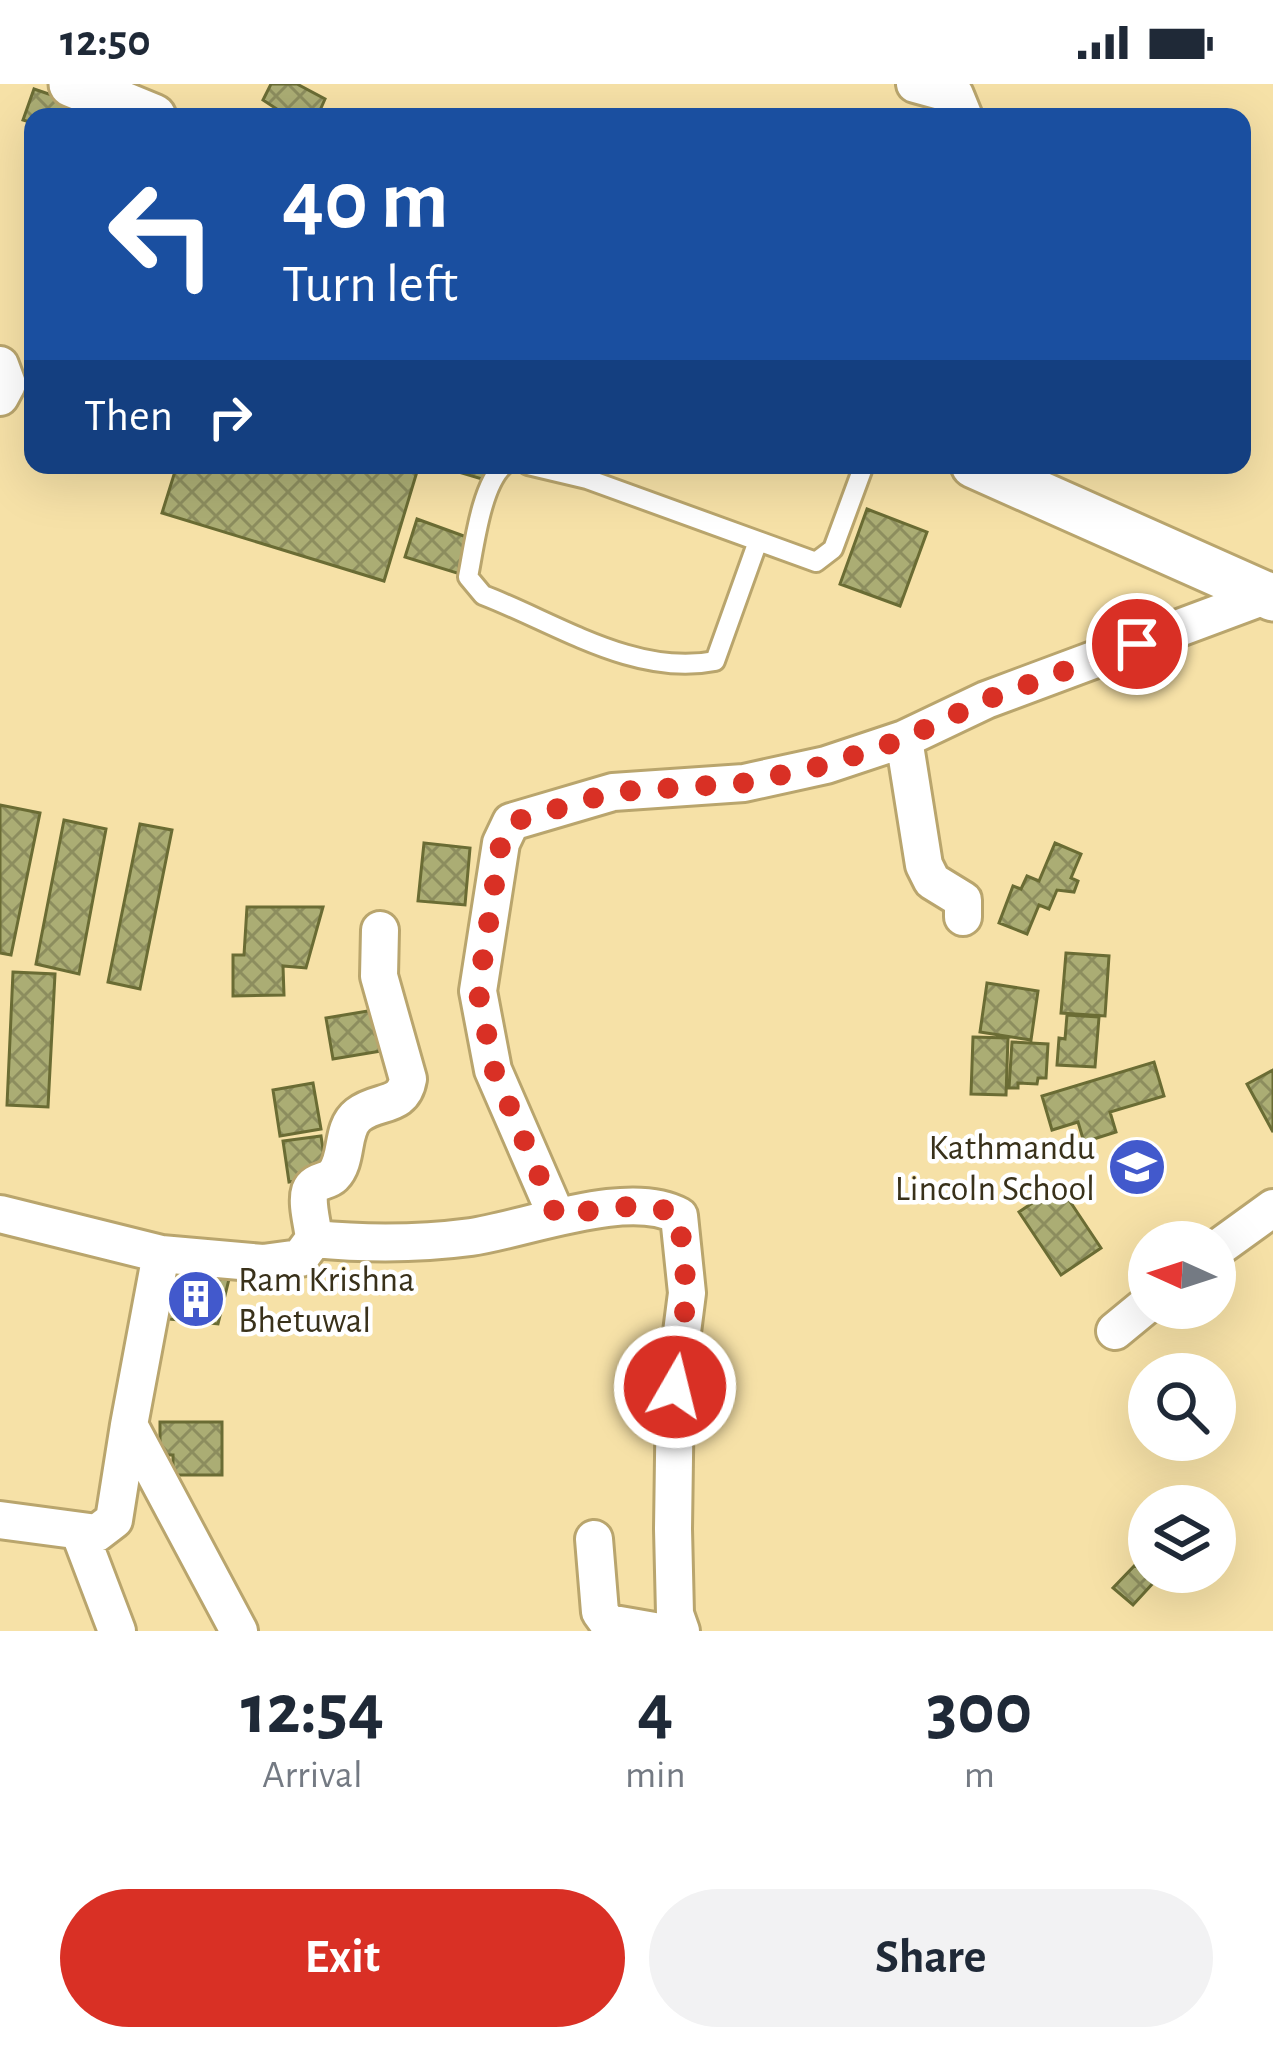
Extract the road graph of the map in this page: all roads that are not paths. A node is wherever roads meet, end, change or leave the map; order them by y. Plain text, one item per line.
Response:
1 (915, 84) edge
2 (961, 108) edge
3 (0, 365) edge
4 (0, 398) edge
5 (495, 474) edge
6 (602, 474) edge
7 (861, 474) edge
8 (994, 474) edge
9 (758, 541) junction
10 (1269, 597) edge
11 (904, 739) junction
12 (963, 917) dead end
13 (380, 930) dead end
14 (1273, 1208) edge
15 (0, 1214) edge
16 (556, 1215) junction
17 (1236, 1235) edge
18 (314, 1238) junction
19 (161, 1254) junction
20 (1128, 1321) edge
21 (1115, 1331) dead end
22 (129, 1424) junction
23 (0, 1520) edge
24 (79, 1531) junction
25 (594, 1539) dead end
26 (117, 1631) edge
27 (239, 1631) edge
28 (653, 1631) edge
29 (681, 1631) edge

1 - 2 street
3 - 4 street
5 - 9 lane
6 - 9 lane
7 - 9 lane
8 - 10 street
10 - 11 street
11 - 12 street
11 - 16 street
13 - 18 street
14 - 17 street
15 - 19 street
16 - 18 street
16 - 29 street
18 - 19 street
19 - 22 street
20 - 21 street
22 - 24 street
22 - 27 street
23 - 24 street
24 - 26 street
25 - 28 street

